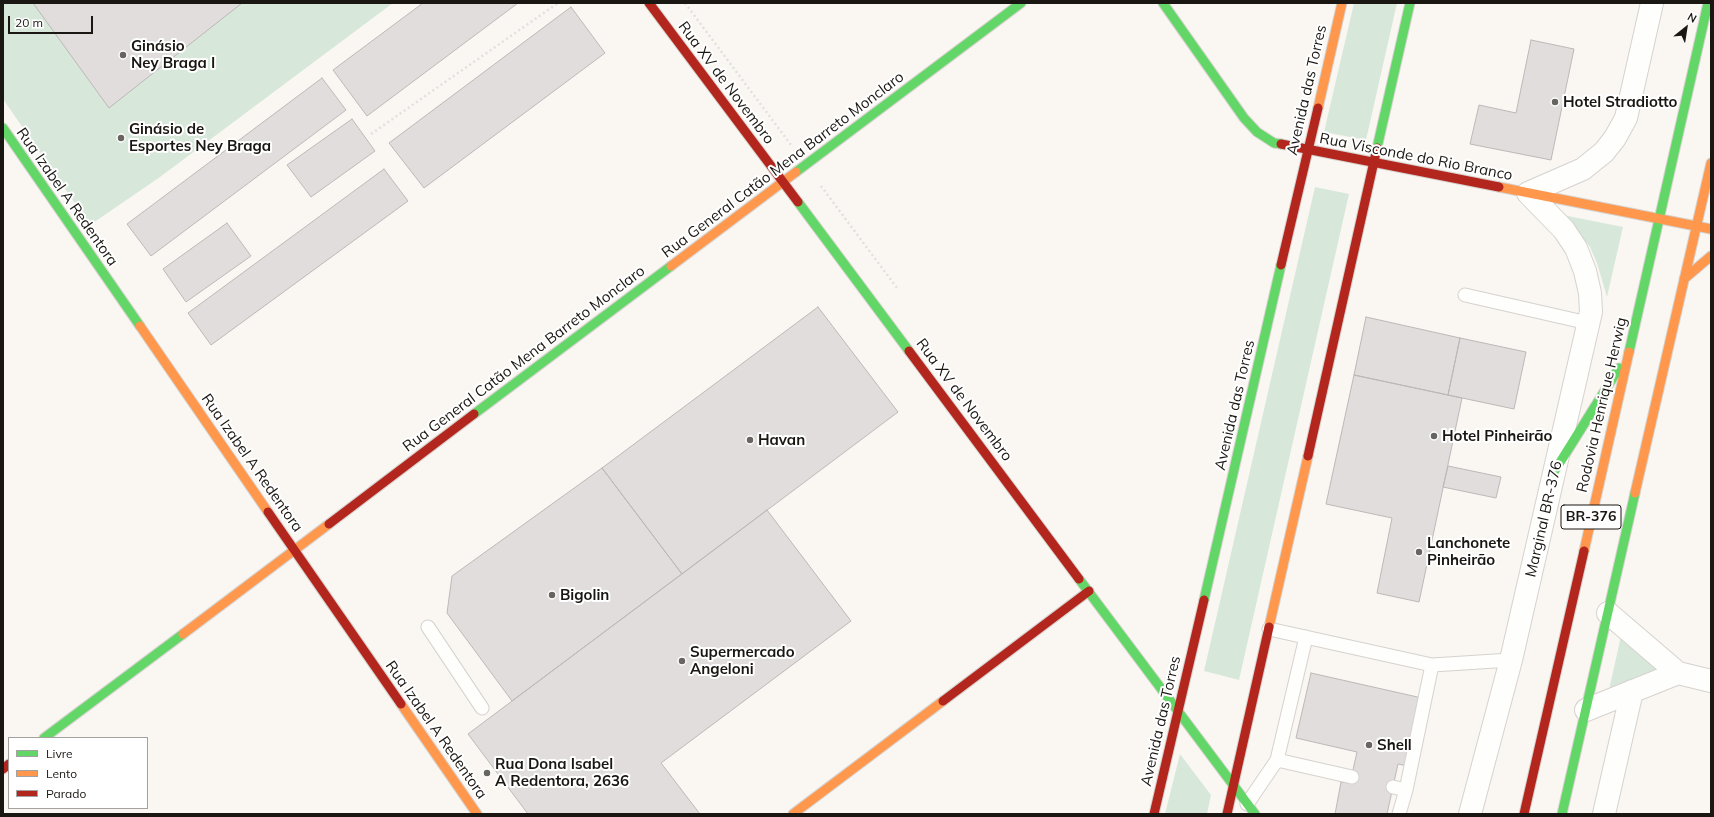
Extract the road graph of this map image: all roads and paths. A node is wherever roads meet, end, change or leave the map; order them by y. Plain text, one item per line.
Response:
1 (558, 3) edge
2 (649, 3) edge
3 (685, 3) edge
4 (1021, 3) edge
5 (1163, 3) edge
6 (1342, 3) edge
7 (1410, 3) edge
8 (1652, 3) edge
9 (1708, 3) edge
10 (3, 128) edge
11 (372, 134) dead end
12 (783, 134) dead end
13 (1308, 150) junction
14 (1374, 163) junction
15 (1711, 163) edge
16 (783, 182) junction
17 (1528, 193) junction
18 (1659, 219) junction
19 (1696, 227) junction
20 (1711, 229) edge
21 (1711, 256) edge
22 (1684, 279) junction
23 (1465, 295) dead end
24 (1588, 324) junction
25 (1628, 353) junction
26 (1554, 472) junction
27 (294, 550) junction
28 (1089, 591) junction
29 (1608, 613) junction
30 (428, 627) dead end
31 (1269, 629) junction
32 (1306, 637) junction
33 (1511, 660) junction
34 (1432, 665) junction
35 (1678, 673) junction
36 (1711, 681) edge
37 (1632, 691) junction
38 (482, 708) dead end
39 (1178, 710) junction
40 (1586, 710) junction
41 (45, 737) edge
42 (1277, 760) junction
43 (1352, 777) dead end
44 (1234, 785) junction
45 (1393, 787) dead end
46 (1406, 790) junction
47 (1251, 809) edge
48 (478, 814) edge
49 (793, 814) edge
50 (1154, 814) edge
51 (1227, 814) edge
52 (1399, 814) edge
53 (1470, 814) edge
54 (1524, 814) edge
55 (1562, 814) edge
56 (1604, 814) edge

1 - 11 path
2 - 16 main road, Rua XV de Novembro
3 - 12 path
4 - 16 main road, Rua General Catão Mena Barreto Monclaro
5 - 13 main road, Rua Visconde do Rio Branco
6 - 13 main road, Avenida das Torres
7 - 14 main road
8 - 17 street
9 - 18 main road, Rodovia Henrique Herwig / BR-376
10 - 27 main road, Rua Izabel A Redentora
13 - 14 main road, Rua Visconde do Rio Branco
13 - 39 main road, Avenida das Torres
14 - 17 main road, Rua Visconde do Rio Branco
14 - 31 main road
15 - 19 main road, BR-376
16 - 27 main road, Rua General Catão Mena Barreto Monclaro
16 - 28 main road, Rua XV de Novembro
17 - 18 main road, Rua Visconde do Rio Branco
17 - 24 street, Marginal BR-376
18 - 19 main road, Rua Visconde do Rio Branco
18 - 25 main road, Rodovia Henrique Herwig / BR-376
19 - 20 main road, Rua Visconde do Rio Branco
19 - 22 main road, BR-376
21 - 22 main road
22 - 29 main road, BR-376
23 - 24 lane
24 - 26 street, Marginal BR-376
25 - 26 main road
25 - 54 main road, Rodovia Henrique Herwig / BR-376
26 - 33 street, Marginal BR-376
27 - 41 main road, Rua General Catão Mena Barreto Monclaro
27 - 48 main road, Rua Izabel A Redentora
28 - 39 main road, Rua XV de Novembro
28 - 49 main road
29 - 35 street
29 - 40 main road, BR-376
30 - 38 lane
31 - 32 lane
31 - 44 main road
32 - 34 lane
32 - 42 lane
33 - 34 lane
33 - 53 street, Marginal BR-376
34 - 46 lane
35 - 36 street
35 - 37 street
37 - 40 street
37 - 56 street
39 - 44 main road, Rua XV de Novembro
39 - 50 main road, Avenida das Torres
40 - 55 main road, BR-376
42 - 43 lane
42 - 47 lane
44 - 47 main road, Rua XV de Novembro
44 - 51 main road
45 - 46 lane
46 - 52 lane

